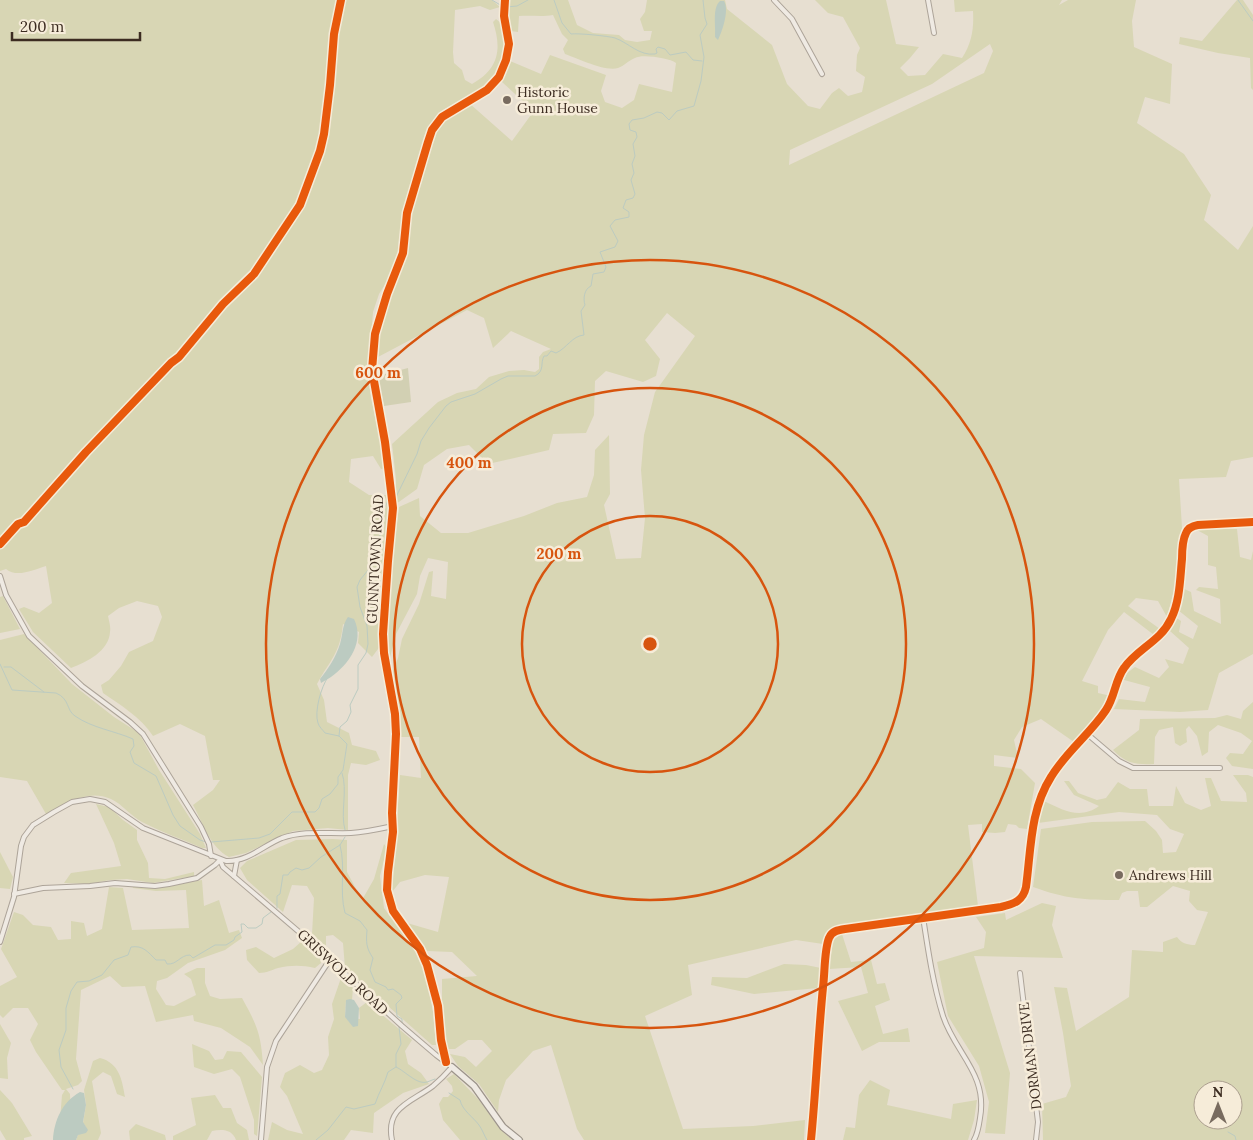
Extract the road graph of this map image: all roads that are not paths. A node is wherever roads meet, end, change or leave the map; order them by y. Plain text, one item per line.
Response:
1 (774, 0) edge
2 (928, 0) edge
3 (505, 4) edge
4 (934, 33) dead end
5 (822, 74) dead end
6 (1253, 522) edge
7 (0, 576) edge
8 (1086, 733) junction
9 (1220, 768) dead end
10 (393, 826) junction
11 (211, 856) junction
12 (220, 860) junction
13 (237, 860) junction
14 (234, 876) junction
15 (14, 894) junction
16 (923, 917) junction
17 (0, 942) edge
18 (329, 961) junction
19 (1020, 973) dead end
20 (446, 1062) junction
21 (452, 1067) junction
22 (261, 1140) edge
23 (392, 1140) edge
24 (519, 1140) edge
25 (811, 1140) edge
26 (974, 1140) edge
27 (1036, 1140) edge

1 - 5 street
2 - 4 street
3 - 10 street, GUNNTOWN ROAD
6 - 8 street
7 - 11 street
8 - 9 street
8 - 16 street
10 - 13 street
10 - 20 street, GUNNTOWN ROAD
11 - 12 street
11 - 15 street
12 - 13 street
12 - 14 street, GRISWOLD ROAD
12 - 15 street
13 - 14 street
14 - 18 street, GRISWOLD ROAD
15 - 17 street
16 - 25 street
16 - 26 street
18 - 20 street, GRISWOLD ROAD
18 - 22 street
19 - 27 street, DORMAN DRIVE
20 - 21 street, GRISWOLD ROAD
21 - 23 street
21 - 24 street

